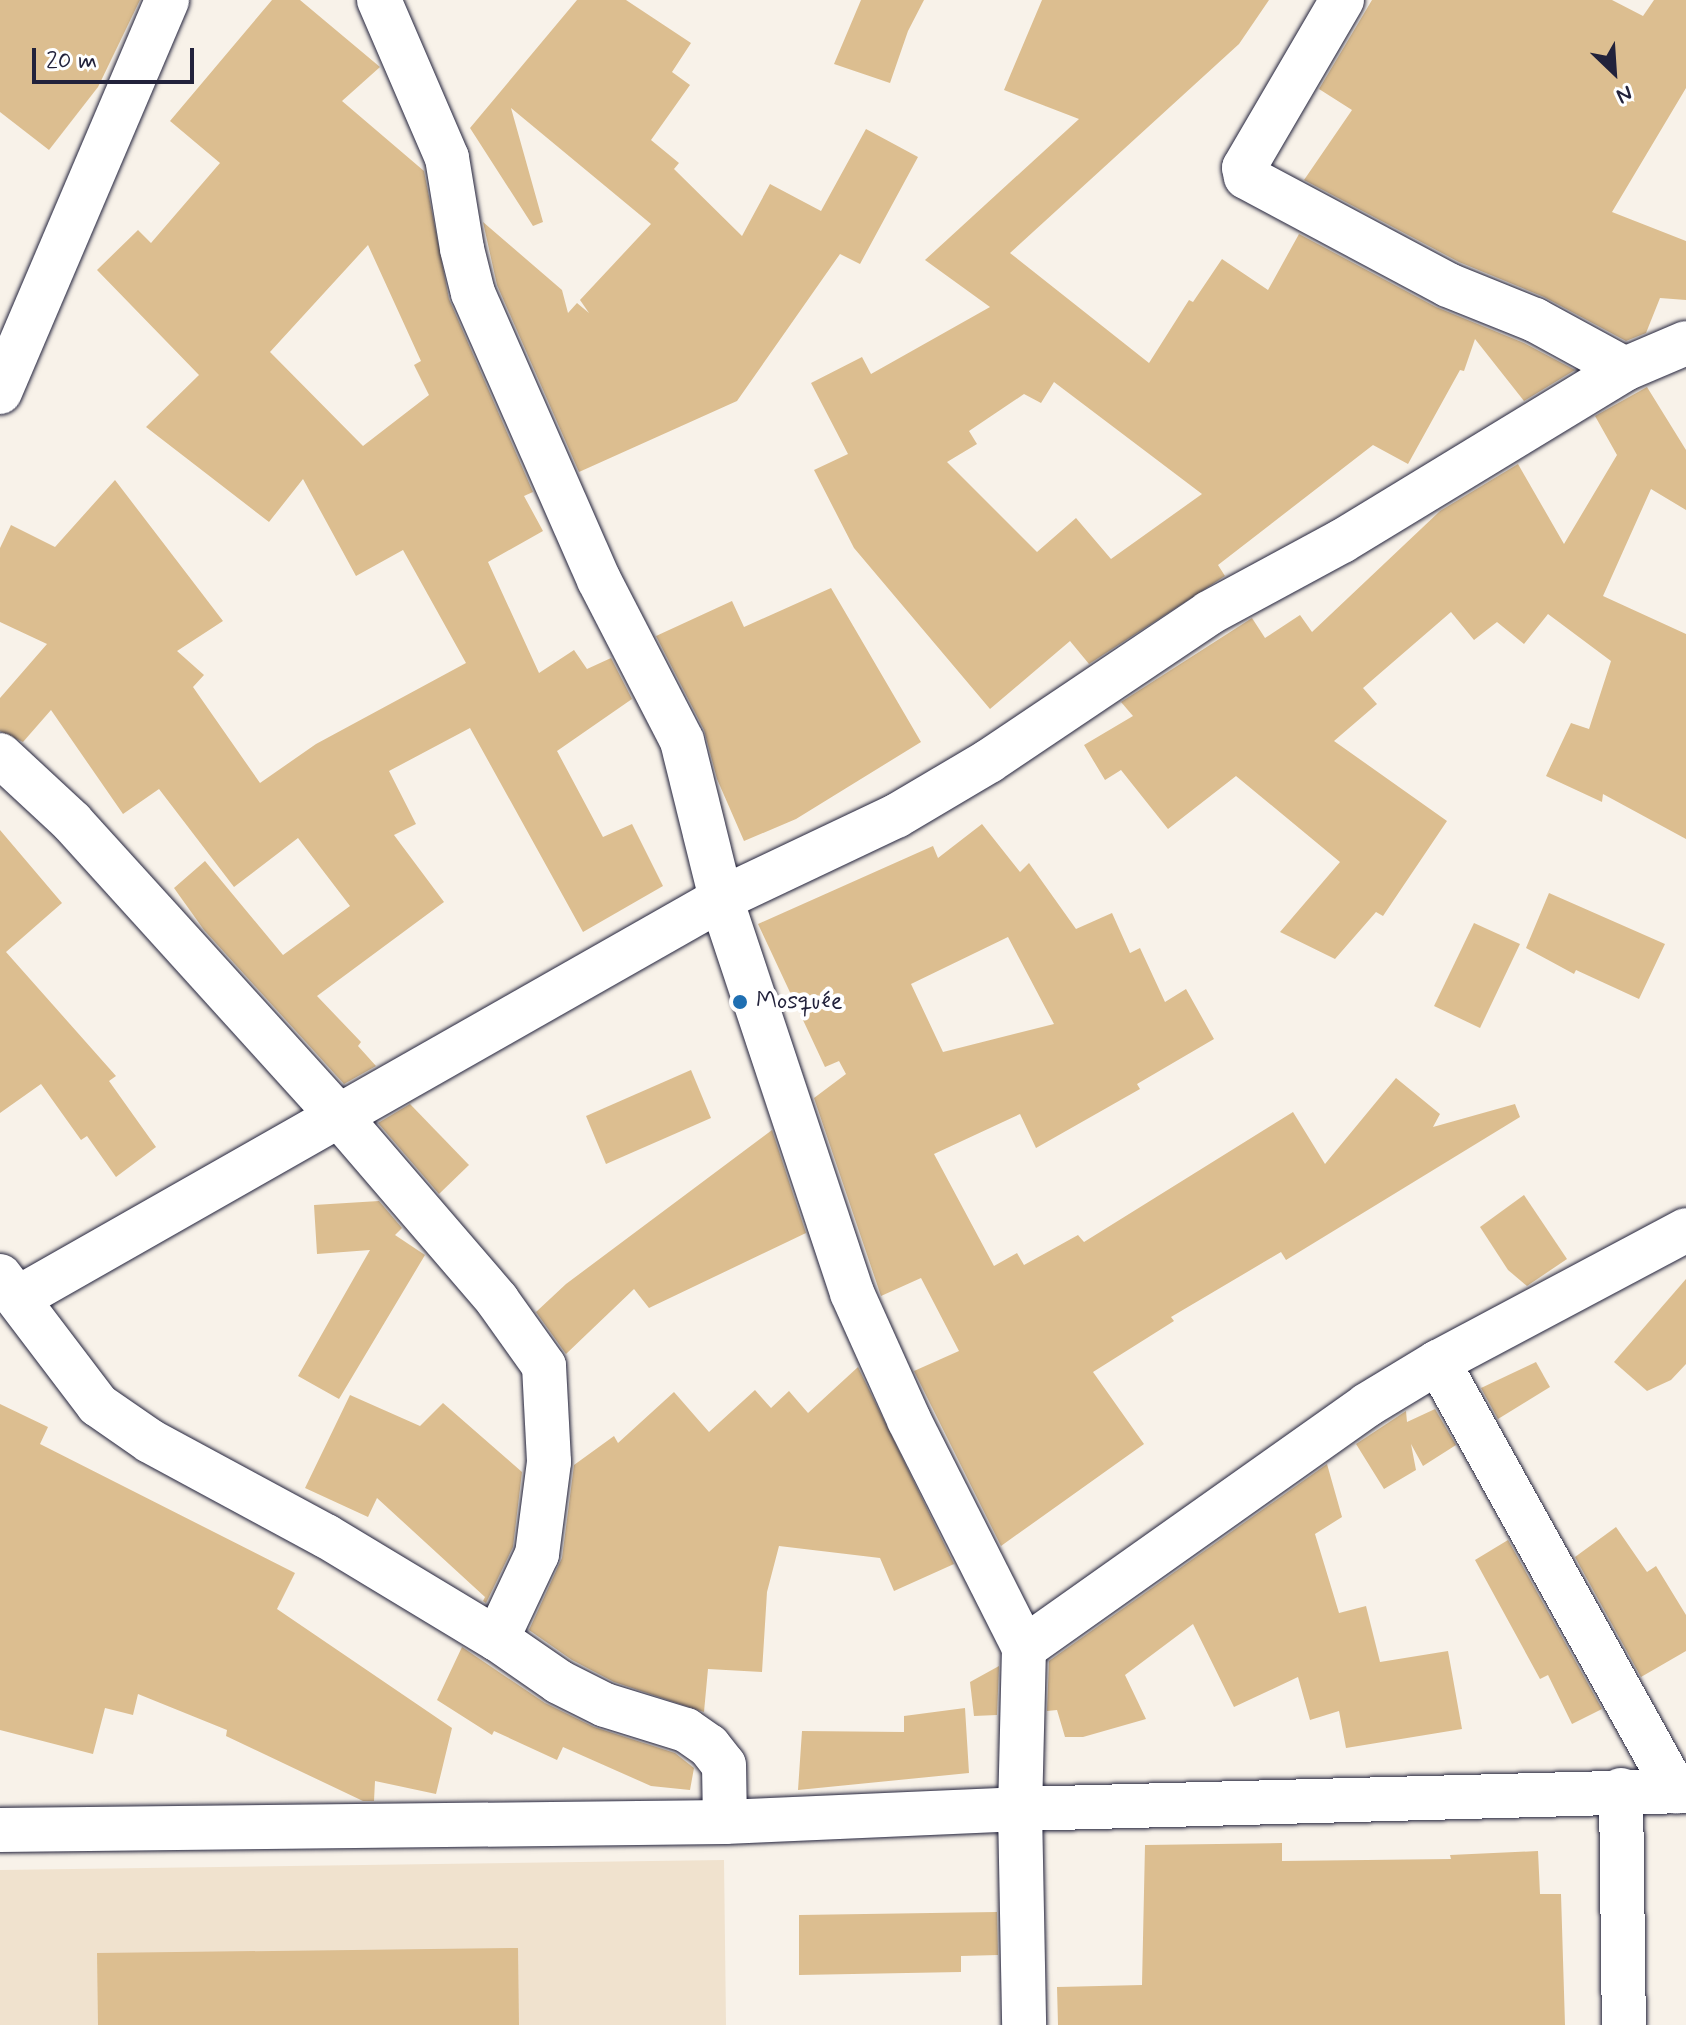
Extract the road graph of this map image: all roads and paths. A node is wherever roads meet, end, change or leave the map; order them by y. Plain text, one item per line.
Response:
1 (167, 0) edge
2 (379, 0) edge
3 (1342, 0) edge
4 (1686, 343) edge
5 (1625, 369) junction
6 (0, 392) edge
7 (0, 755) edge
8 (721, 899) junction
9 (339, 1116) junction
10 (1686, 1230) edge
11 (10, 1286) edge
12 (1438, 1362) junction
13 (497, 1639) junction
14 (1024, 1648) junction
15 (1621, 1790) junction
16 (1681, 1791) edge
17 (1020, 1809) junction
18 (725, 1822) junction
19 (0, 1830) edge
20 (1024, 2025) edge
21 (1624, 2025) edge

1 - 6 street
2 - 8 street
3 - 5 street
4 - 5 street
5 - 8 street
7 - 9 street
8 - 9 street
8 - 14 street
9 - 11 street
9 - 13 street
10 - 12 street
11 - 13 street
12 - 14 street
12 - 16 street
13 - 18 street
14 - 17 street
15 - 16 street
15 - 17 street
15 - 21 street
17 - 18 street
17 - 20 street
18 - 19 street

